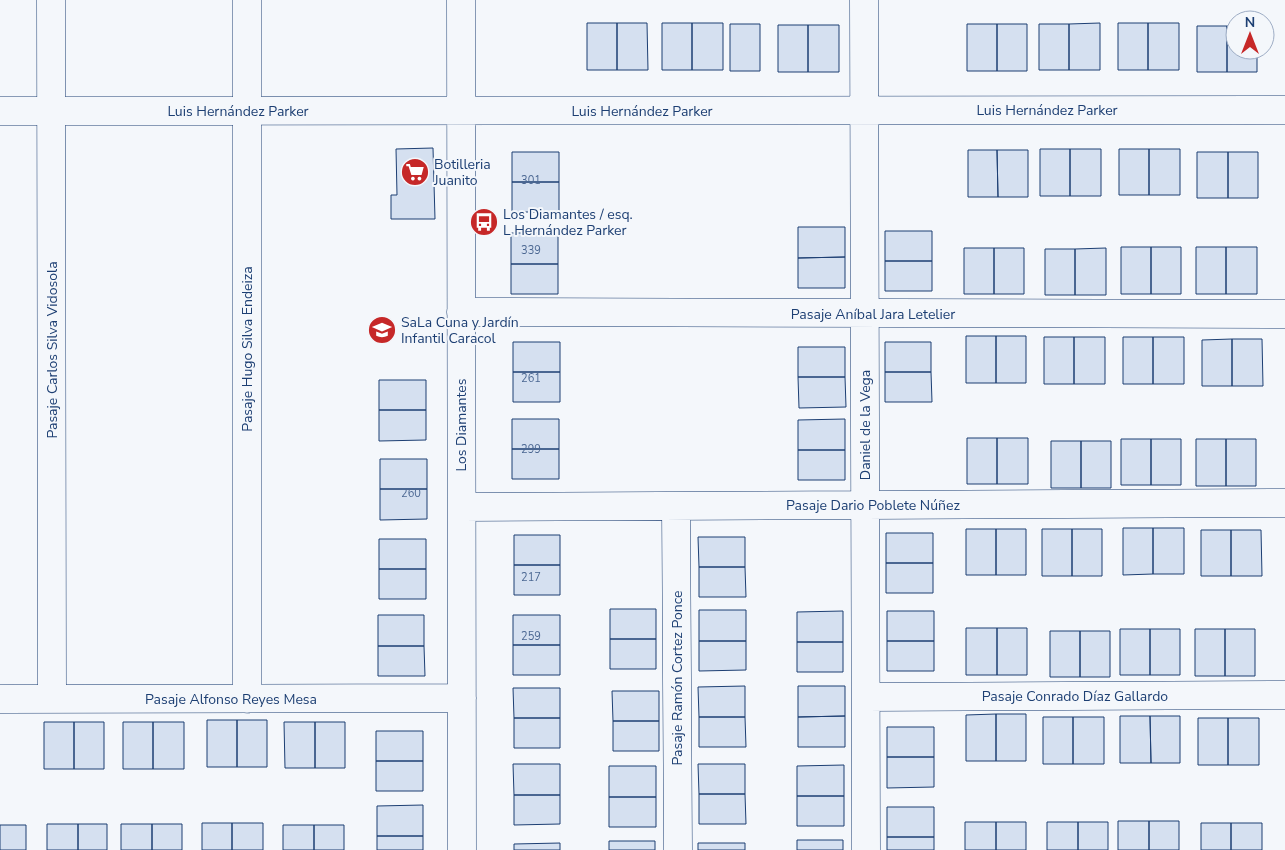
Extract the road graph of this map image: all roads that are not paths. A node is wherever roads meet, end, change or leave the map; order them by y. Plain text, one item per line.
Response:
1 (51, 0) edge
2 (247, 0) edge
3 (461, 0) edge
4 (864, 0) edge
5 (864, 110) junction
6 (1285, 110) edge
7 (0, 111) edge
8 (51, 111) junction
9 (247, 111) junction
10 (461, 111) junction
11 (461, 312) junction
12 (864, 314) junction
13 (1285, 314) edge
14 (1285, 503) edge
15 (865, 505) junction
16 (676, 506) junction
17 (462, 507) junction
18 (1285, 695) edge
19 (866, 697) junction
20 (462, 698) junction
21 (0, 699) edge
22 (52, 699) junction
23 (247, 699) junction
24 (462, 850) edge
25 (678, 850) edge
26 (866, 850) edge

1 - 8 street, Pasaje Carlos Silva Vidosola
2 - 9 street, Pasaje Hugo Silva Endeiza
3 - 10 street, Los Diamantes
4 - 5 street, Daniel de la Vega
5 - 6 street, Luis Hernández Parker
5 - 10 street, Luis Hernández Parker
5 - 12 street, Daniel de la Vega
7 - 8 street, Luis Hernández Parker
8 - 9 street, Luis Hernández Parker
8 - 22 street, Pasaje Carlos Silva Vidosola
9 - 10 street, Luis Hernández Parker
9 - 23 street, Pasaje Hugo Silva Endeiza
10 - 11 street, Los Diamantes
11 - 12 street, Pasaje Aníbal Jara Letelier
11 - 17 street, Los Diamantes
12 - 13 street, Pasaje Aníbal Jara Letelier
12 - 15 street, Daniel de la Vega
14 - 15 street, Pasaje Dario Poblete Núñez
15 - 16 street, Pasaje Dario Poblete Núñez
15 - 19 street, Daniel de la Vega
16 - 17 street, Pasaje Dario Poblete Núñez
16 - 25 street, Pasaje Ramón Cortez Ponce
17 - 20 street, Los Diamantes
18 - 19 street, Pasaje Conrado Díaz Gallardo
19 - 26 street, Daniel de la Vega
20 - 23 street, Pasaje Alfonso Reyes Mesa
20 - 24 street, Los Diamantes
21 - 22 street, Pasaje Alfonso Reyes Mesa
22 - 23 street, Pasaje Alfonso Reyes Mesa

